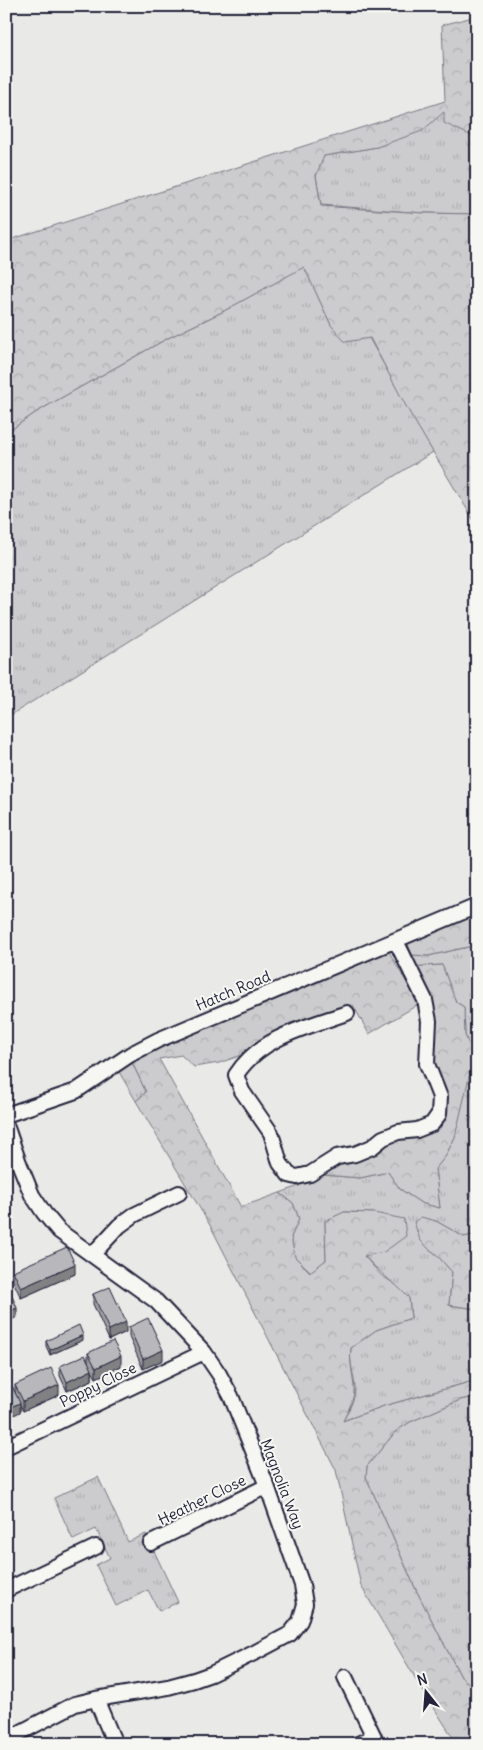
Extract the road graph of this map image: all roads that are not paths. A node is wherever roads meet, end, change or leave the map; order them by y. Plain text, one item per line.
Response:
1 (477, 906) edge
2 (396, 941) junction
3 (347, 1014) dead end
4 (7, 1114) edge
5 (179, 1193) dead end
6 (92, 1255) junction
7 (204, 1352) junction
8 (6, 1447) edge
9 (267, 1486) junction
10 (151, 1543) dead end
11 (96, 1547) dead end
12 (6, 1590) edge
13 (345, 1677) dead end
14 (96, 1699) junction
15 (6, 1740) edge
16 (115, 1744) edge
17 (358, 1744) edge

1 - 2 street, Hatch Road
2 - 3 street
2 - 4 street, Hatch Road
4 - 6 street, Magnolia Way
5 - 6 street
6 - 7 street, Magnolia Way
7 - 8 street, Poppy Close
7 - 9 street, Magnolia Way
9 - 10 street, Heather Close
9 - 14 street, Magnolia Way
11 - 12 street
13 - 17 street
14 - 15 street, Magnolia Way
14 - 16 street

